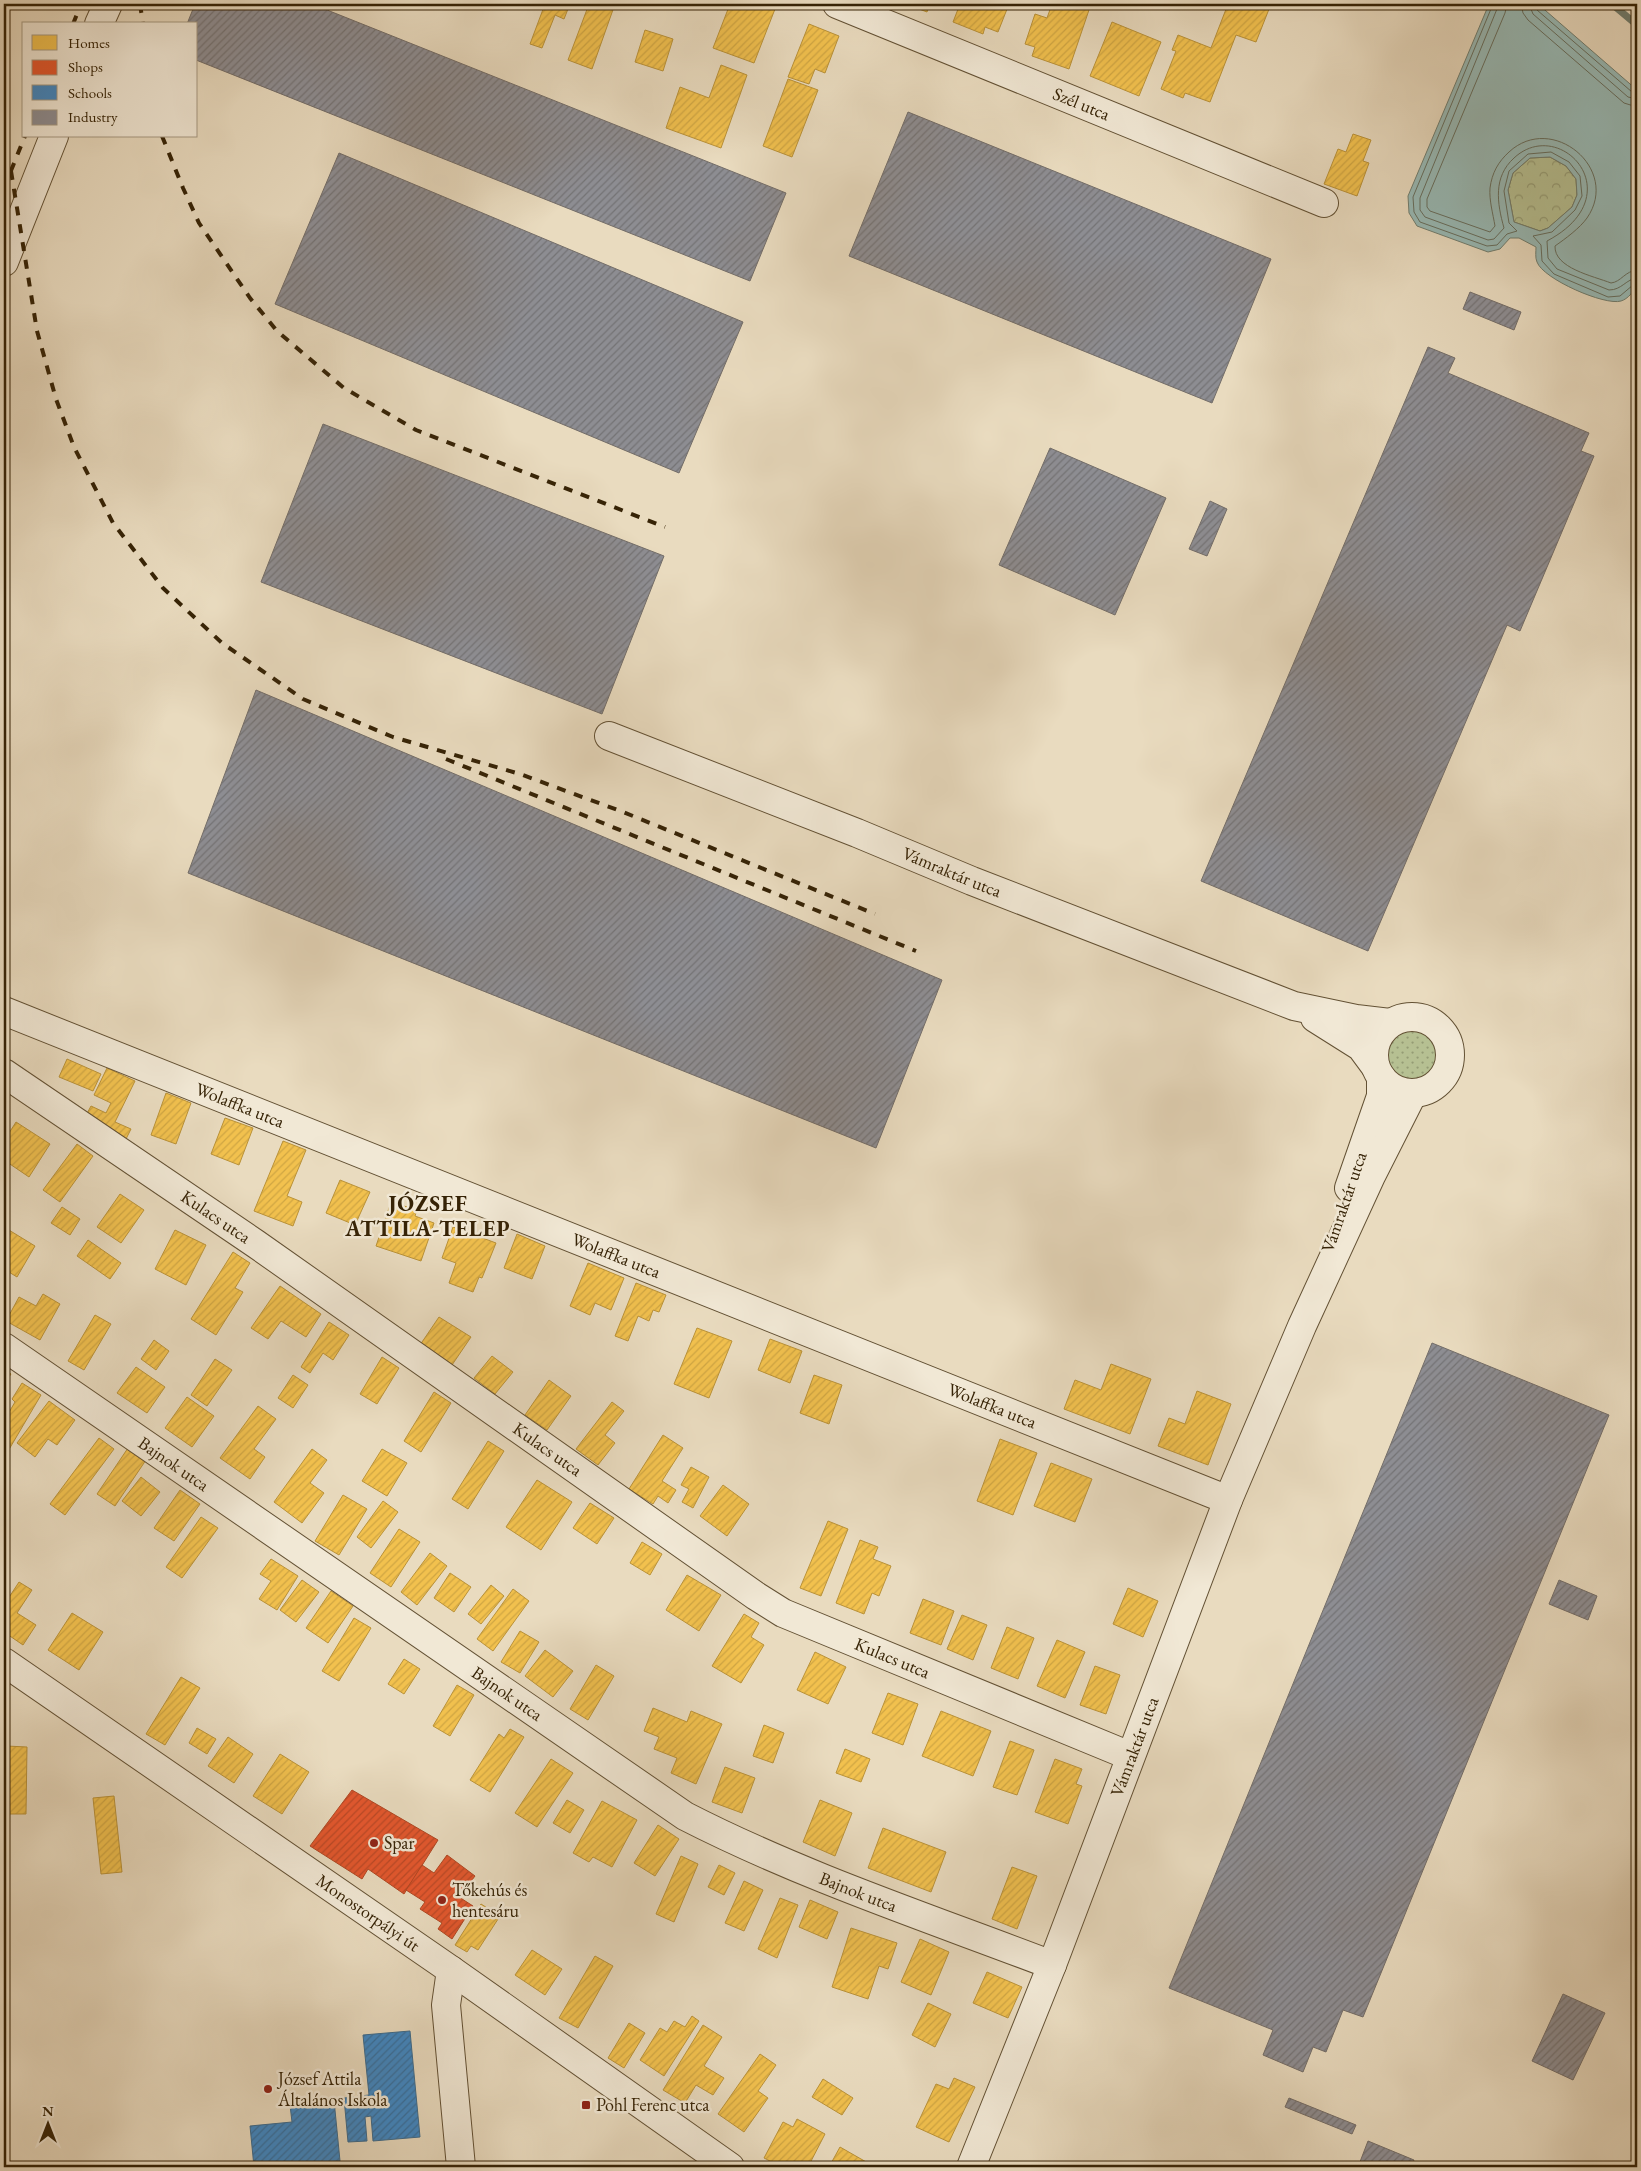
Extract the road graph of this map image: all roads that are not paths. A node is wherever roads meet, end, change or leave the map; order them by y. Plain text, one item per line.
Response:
1 (108, 4) edge
2 (837, 4) edge
3 (101, 22) edge
4 (53, 138) edge
5 (1324, 203) dead end
6 (4, 262) edge
7 (609, 736) dead end
8 (1294, 1006) junction
9 (4, 1011) edge
10 (1390, 1023) junction
11 (1378, 1072) junction
12 (4, 1073) edge
13 (1413, 1093) junction
14 (1302, 1326) junction
15 (4, 1347) edge
16 (1228, 1500) junction
17 (4, 1662) edge
18 (1130, 1756) junction
19 (1052, 1965) junction
20 (451, 1970) junction
21 (461, 2167) edge
22 (730, 2167) edge
23 (971, 2167) edge

1 - 3 street
2 - 5 street, Szél utca
4 - 6 street
7 - 8 street, Vámraktár utca
8 - 10 street, Vámraktár utca
8 - 11 street, Vámraktár utca
9 - 16 street, Wolaffka utca
10 - 11 street
10 - 13 street
11 - 13 street
11 - 14 street, Vámraktár utca
12 - 18 street, Kulacs utca
13 - 14 street, Vámraktár utca
14 - 16 street, Vámraktár utca
15 - 19 street, Bajnok utca
16 - 18 street, Vámraktár utca
17 - 20 street, Monostorpályi út
18 - 19 street, Vámraktár utca
19 - 23 street, Vámraktár utca
20 - 21 street
20 - 22 street, Monostorpályi út

